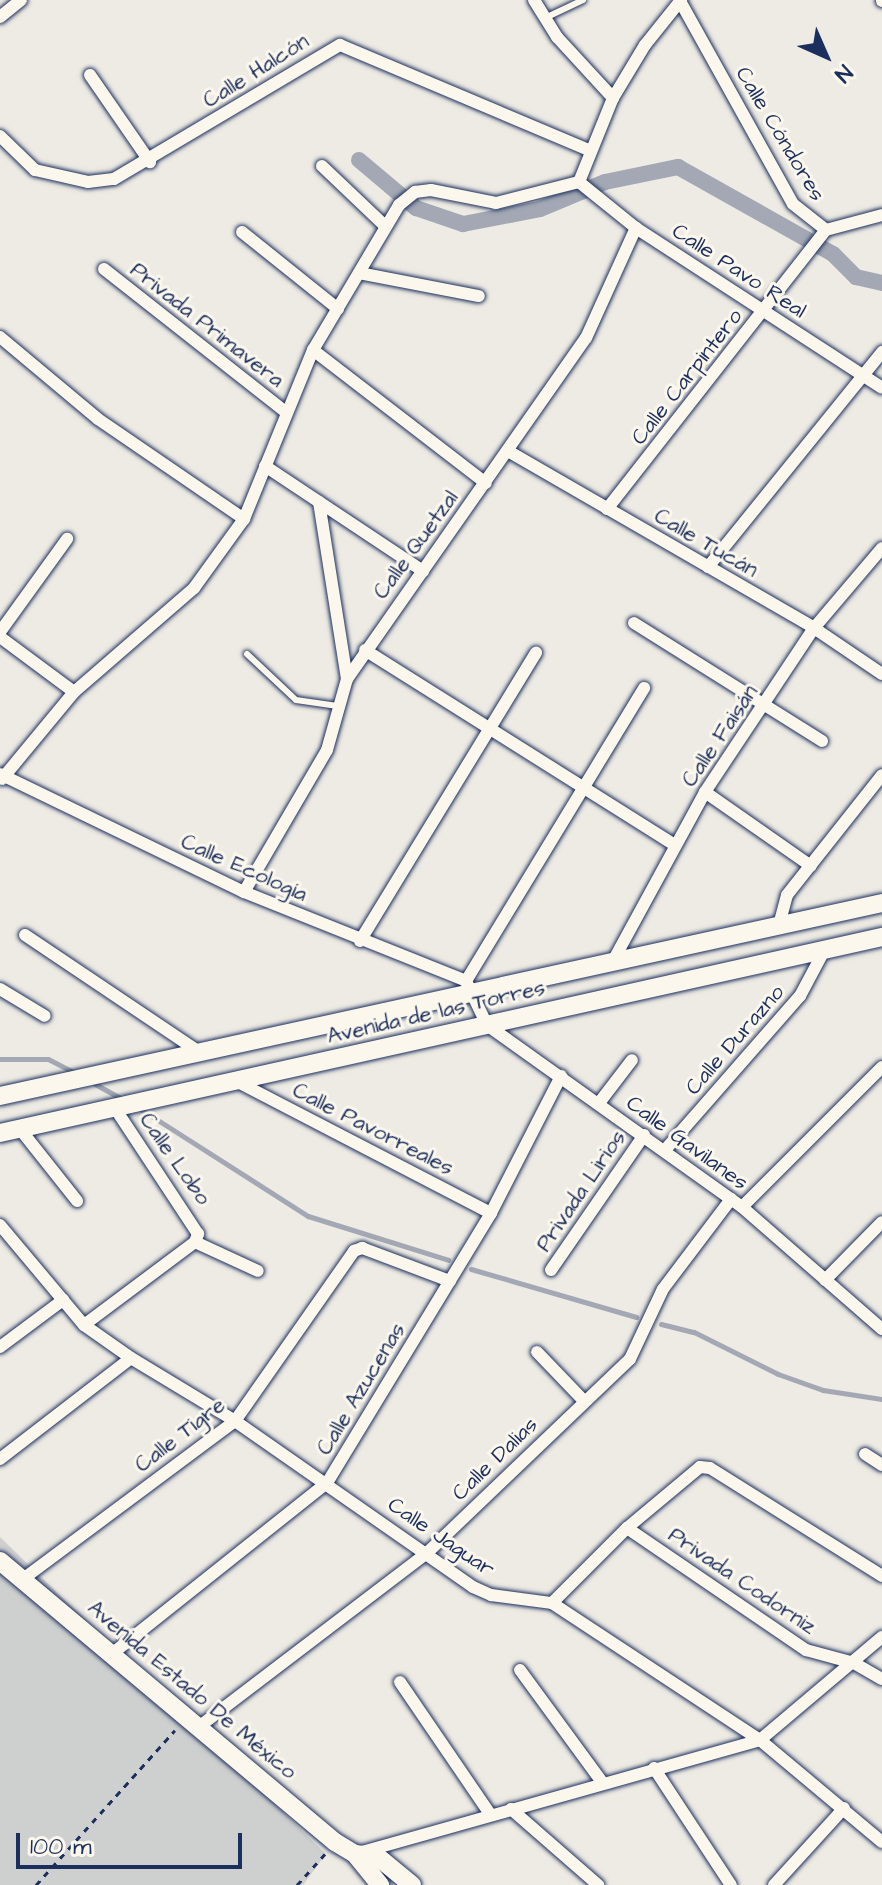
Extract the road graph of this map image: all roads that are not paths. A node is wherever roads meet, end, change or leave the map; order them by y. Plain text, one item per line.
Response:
1 (21, 0) edge
2 (534, 0) edge
3 (583, 0) edge
4 (680, 0) edge
5 (0, 17) edge
6 (545, 18) junction
7 (90, 75) dead end
8 (613, 98) junction
9 (0, 136) edge
10 (589, 150) junction
11 (150, 162) junction
12 (322, 166) dead end
13 (582, 184) junction
14 (882, 215) edge
15 (386, 227) junction
16 (636, 228) junction
17 (826, 230) junction
18 (242, 232) dead end
19 (104, 269) dead end
20 (359, 273) junction
21 (479, 296) dead end
22 (338, 309) junction
23 (764, 311) junction
24 (0, 337) edge
25 (313, 350) junction
26 (882, 352) edge
27 (865, 378) junction
28 (882, 388) edge
29 (286, 412) junction
30 (508, 451) junction
31 (265, 466) junction
32 (486, 483) junction
33 (319, 502) junction
34 (607, 509) junction
35 (244, 519) junction
36 (67, 539) dead end
37 (882, 548) edge
38 (708, 567) junction
39 (423, 571) junction
40 (634, 623) dead end
41 (814, 628) junction
42 (0, 634) edge
43 (365, 650) junction
44 (536, 653) dead end
45 (247, 654) dead end
46 (882, 674) edge
47 (347, 679) junction
48 (644, 688) dead end
49 (74, 692) junction
50 (765, 704) junction
51 (342, 706) junction
52 (492, 727) junction
53 (822, 741) dead end
54 (0, 758) edge
55 (4, 775) edge
56 (882, 775) edge
57 (582, 784) junction
58 (705, 792) junction
59 (673, 844) junction
60 (811, 866) junction
61 (244, 892) junction
62 (882, 903) edge
63 (779, 925) junction
64 (25, 935) dead end
65 (879, 940) edge
66 (360, 941) junction
67 (825, 949) junction
68 (613, 961) junction
69 (470, 985) junction
70 (0, 989) edge
71 (45, 1016) dead end
72 (487, 1025) junction
73 (202, 1054) junction
74 (632, 1060) dead end
75 (882, 1067) edge
76 (561, 1076) junction
77 (236, 1081) junction
78 (0, 1096) edge
79 (599, 1103) junction
80 (115, 1108) junction
81 (20, 1129) junction
82 (0, 1133) edge
83 (644, 1135) junction
84 (665, 1150) junction
85 (77, 1201) dead end
86 (737, 1203) junction
87 (491, 1213) junction
88 (882, 1222) edge
89 (0, 1225) edge
90 (196, 1238) junction
91 (551, 1270) dead end
92 (258, 1271) dead end
93 (825, 1280) junction
94 (450, 1281) junction
95 (63, 1300) junction
96 (84, 1325) junction
97 (882, 1329) edge
98 (0, 1347) edge
99 (537, 1352) dead end
100 (131, 1358) junction
101 (584, 1401) junction
102 (235, 1421) junction
103 (865, 1454) dead end
104 (0, 1459) edge
105 (882, 1465) edge
106 (327, 1483) junction
107 (627, 1528) junction
108 (428, 1552) junction
109 (0, 1561) edge
110 (882, 1576) edge
111 (23, 1579) junction
112 (552, 1603) junction
113 (882, 1637) edge
114 (113, 1653) junction
115 (854, 1663) junction
116 (520, 1670) dead end
117 (882, 1679) edge
118 (400, 1682) dead end
119 (191, 1723) junction
120 (760, 1740) junction
121 (654, 1768) junction
122 (602, 1782) junction
123 (844, 1808) junction
124 (511, 1809) junction
125 (490, 1814) junction
126 (882, 1842) edge
127 (355, 1854) junction
128 (380, 1885) edge
129 (412, 1885) edge
130 (598, 1885) edge
131 (731, 1885) edge
132 (774, 1885) edge

1 - 5 street
2 - 6 street
3 - 6 lane
4 - 8 street
4 - 17 street, Calle Cóndores
6 - 8 street
7 - 11 street
8 - 10 street
9 - 11 street, Calle Halcón
10 - 11 street, Calle Halcón
10 - 13 street
12 - 15 street
13 - 15 street
13 - 16 street, Calle Pavo Real
14 - 17 street, Calle Cóndores
15 - 20 street
16 - 23 street, Calle Pavo Real
16 - 30 street, Calle Quetzal
17 - 23 street, Calle Carpintero
18 - 22 street
19 - 29 street, Privada Primavera
20 - 21 street
20 - 22 street
22 - 25 street
23 - 27 street, Calle Pavo Real
23 - 34 street, Calle Carpintero
24 - 35 street
25 - 29 street
25 - 32 street
26 - 27 street
27 - 28 street, Calle Pavo Real
27 - 38 street
29 - 31 street
30 - 32 street, Calle Quetzal
30 - 34 street, Calle Tucán
31 - 33 street
31 - 35 street
32 - 39 street, Calle Quetzal
33 - 39 street
33 - 47 street
34 - 38 street, Calle Tucán
35 - 49 street
36 - 42 street
37 - 41 street, Calle Faisán
38 - 41 street, Calle Tucán
39 - 43 street, Calle Quetzal
40 - 50 street
41 - 46 street, Calle Tucán
41 - 50 street, Calle Faisán
42 - 49 street
43 - 47 street, Calle Quetzal
43 - 52 street
44 - 52 street
45 - 51 lane
47 - 51 street, Calle Quetzal
48 - 57 street
49 - 55 street
50 - 53 street
50 - 58 street, Calle Faisán
51 - 61 street, Calle Quetzal
52 - 57 street
52 - 66 street
54 - 55 street, Calle Ecología
55 - 61 street, Calle Ecología
56 - 60 street
57 - 59 street
57 - 69 street
58 - 59 street, Calle Faisán
58 - 60 street
59 - 68 street, Calle Faisán
60 - 63 street
61 - 66 street, Calle Ecología
62 - 63 main road, Avenida de las Torres
63 - 68 main road, Avenida de las Torres
64 - 73 street
65 - 67 main road, Avenida de las Torres
66 - 69 street, Calle Ecología
67 - 72 main road, Avenida de las Torres
67 - 84 street, Calle Durazno
68 - 69 main road, Avenida de las Torres
69 - 72 street
69 - 73 main road, Avenida de las Torres
70 - 71 street
72 - 76 street, Calle Gavilanes
72 - 77 main road, Avenida de las Torres
73 - 78 main road, Avenida de las Torres
74 - 79 street
75 - 86 street, Calle Dalias
76 - 79 street, Calle Gavilanes
76 - 87 street, Calle Azucenas
77 - 80 main road, Avenida de las Torres
77 - 87 street, Calle Pavorreales
79 - 83 street, Calle Gavilanes
80 - 81 main road, Avenida de las Torres
80 - 90 street, Calle Lobo
81 - 82 main road, Avenida de las Torres
81 - 85 street
83 - 84 street, Calle Gavilanes
83 - 91 street, Privada Lirios
84 - 86 street, Calle Gavilanes
86 - 93 street, Calle Gavilanes
86 - 101 street, Calle Dalias
87 - 94 street, Calle Azucenas
88 - 93 street
89 - 95 street, Calle Jaguar
90 - 92 street
90 - 96 street
93 - 97 street, Calle Gavilanes
94 - 102 street, Calle Tigre
94 - 106 street, Calle Azucenas
95 - 96 street, Calle Jaguar
95 - 98 street
96 - 100 street, Calle Jaguar
99 - 101 street
100 - 102 street, Calle Jaguar
100 - 104 street
101 - 108 street, Calle Dalias
102 - 106 street, Calle Jaguar
102 - 111 street, Calle Tigre
103 - 105 street
106 - 108 street, Calle Jaguar
106 - 114 street, Calle Azucenas
107 - 110 street
107 - 112 street
107 - 115 street, Privada Codorniz
108 - 112 street, Calle Jaguar
108 - 119 street, Calle Dalias
109 - 111 main road, Avenida Estado De México
111 - 114 main road, Avenida Estado De México
112 - 120 street, Calle Jaguar
113 - 115 street
114 - 119 main road, Avenida Estado De México
115 - 117 street, Privada Codorniz
115 - 120 street
116 - 122 street
118 - 125 street
119 - 127 main road, Avenida Estado De México
120 - 121 street
120 - 123 street, Calle Jaguar
121 - 122 street
121 - 131 street
122 - 124 street
123 - 126 street, Calle Jaguar
123 - 132 street
124 - 125 street
124 - 130 street
125 - 127 street
127 - 128 main road, Avenida Estado De México
127 - 129 main road, Avenida Estado De México

